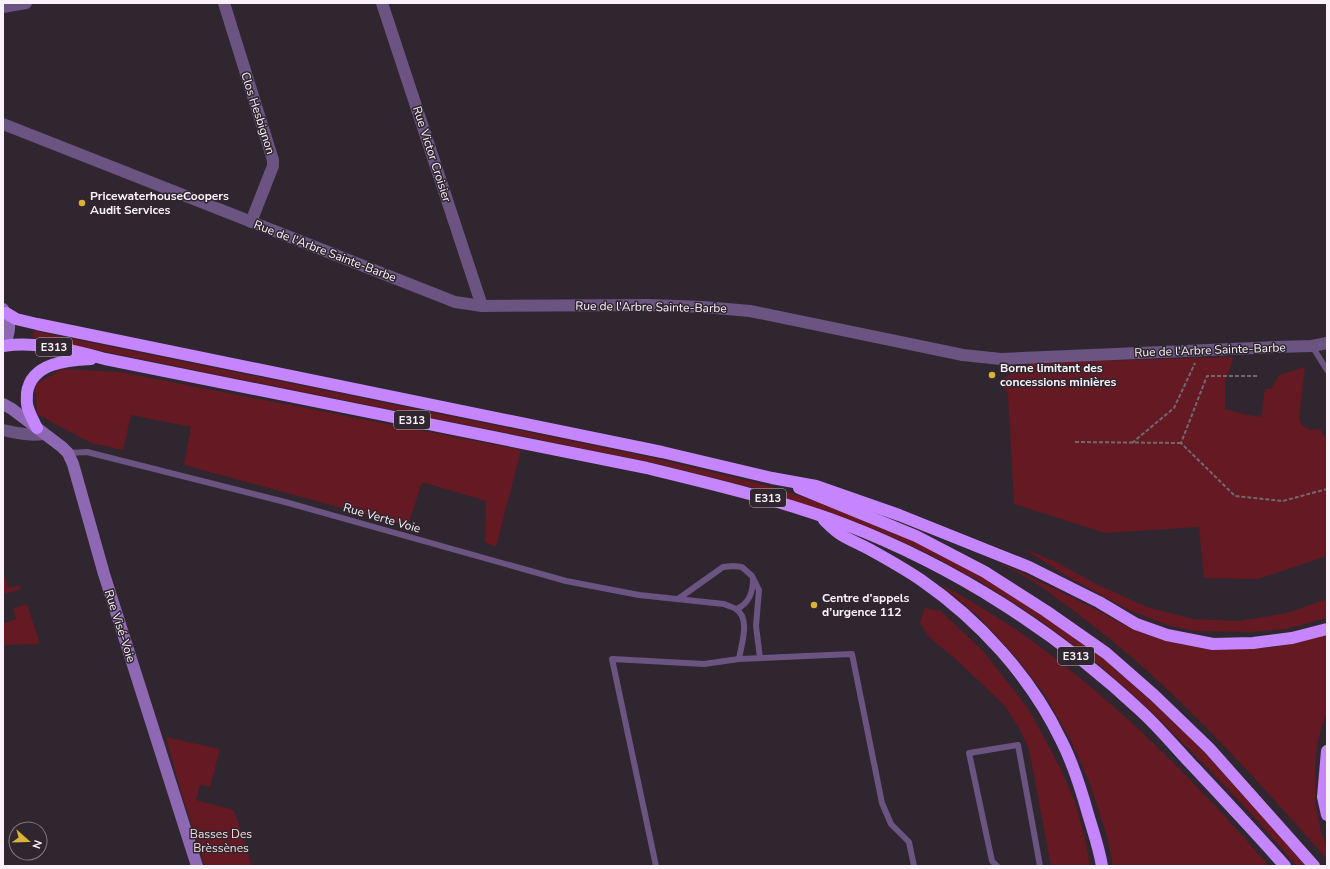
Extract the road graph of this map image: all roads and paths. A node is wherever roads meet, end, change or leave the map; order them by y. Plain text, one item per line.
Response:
1 (26, 3) edge
2 (224, 3) edge
3 (382, 3) edge
4 (3, 6) edge
5 (3, 124) edge
6 (251, 222) junction
7 (482, 306) junction
8 (4, 311) edge
9 (1327, 343) edge
10 (3, 346) edge
11 (1312, 346) junction
12 (1197, 358) dead end
13 (105, 359) junction
14 (1327, 370) edge
15 (1257, 376) dead end
16 (3, 396) edge
17 (7, 407) edge
18 (3, 430) edge
19 (41, 431) junction
20 (1075, 442) dead end
21 (1132, 443) junction
22 (1181, 443) junction
23 (68, 453) junction
24 (772, 478) junction
25 (1327, 489) edge
26 (817, 514) junction
27 (752, 576) junction
28 (678, 599) junction
29 (736, 609) junction
30 (1327, 629) edge
31 (760, 658) junction
32 (739, 660) junction
33 (1327, 751) edge
34 (1327, 815) edge
35 (197, 866) edge
36 (656, 866) edge
37 (914, 866) edge
38 (997, 866) edge
39 (1040, 866) edge
40 (1102, 866) edge
41 (1286, 866) edge
42 (1314, 866) edge

1 - 4 street
2 - 6 street, Clos Hesbignon
3 - 7 street, Rue Victor Croisier
5 - 6 street, Rue de l'Arbre Sainte-Barbe
6 - 7 street, Rue de l'Arbre Sainte-Barbe
7 - 11 street, Rue de l'Arbre Sainte-Barbe
8 - 10 street
8 - 24 highway, E313
9 - 11 street, Rue de l'Arbre Sainte-Barbe
10 - 13 highway, E313
11 - 14 lane
12 - 21 path
13 - 19 highway
13 - 26 highway, E313
15 - 22 path
16 - 17 street, Rue Visé-Voie
17 - 19 street, Rue Visé-Voie
18 - 19 street
19 - 23 street, Rue Visé-Voie
20 - 21 path
21 - 22 path
22 - 25 path
23 - 28 lane, Rue Verte Voie
23 - 35 street, Rue Visé-Voie
24 - 30 highway
24 - 42 highway, E313
26 - 40 highway
26 - 41 highway, E313
27 - 28 lane
27 - 29 lane
27 - 31 lane
28 - 29 lane, Rue Verte Voie
29 - 32 lane
31 - 32 lane
31 - 37 lane
32 - 36 lane
33 - 34 highway
38 - 39 lane

